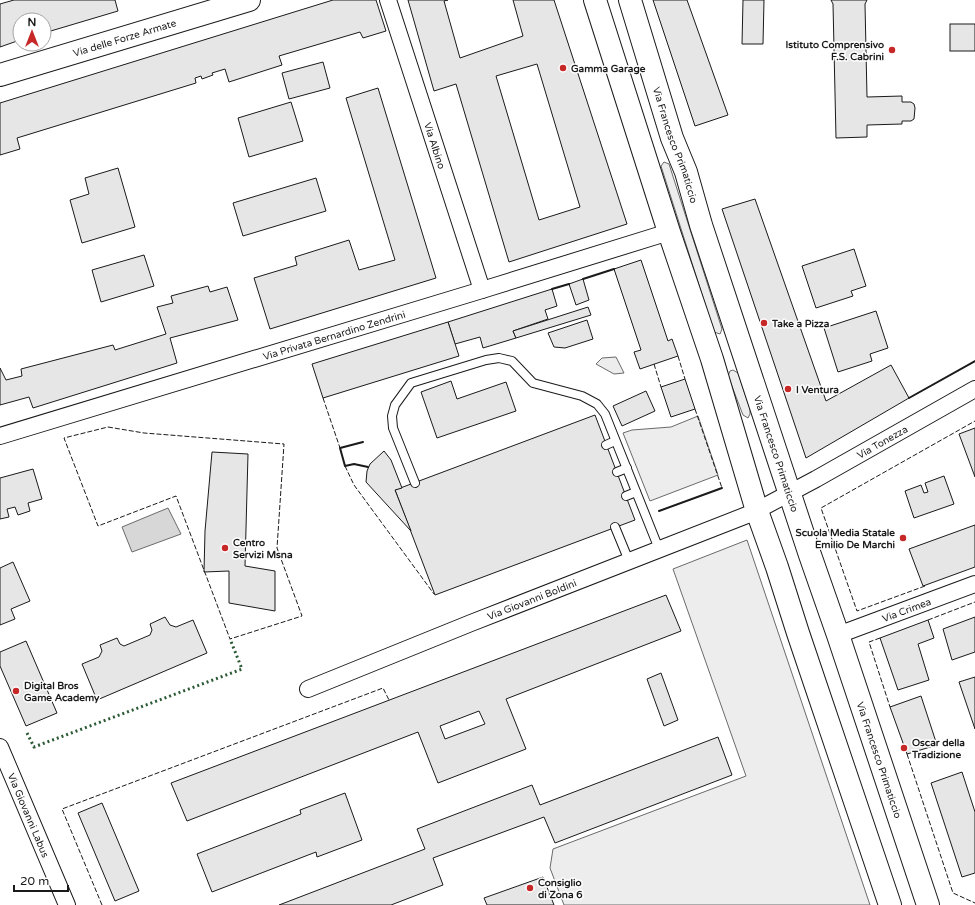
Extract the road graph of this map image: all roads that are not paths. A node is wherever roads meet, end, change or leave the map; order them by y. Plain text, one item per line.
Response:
1 (249, 0) edge
2 (388, 0) edge
3 (596, 0) edge
4 (631, 1) edge
5 (0, 75) edge
6 (672, 138) junction
7 (640, 144) junction
8 (669, 232) junction
9 (482, 290) junction
10 (737, 333) junction
11 (706, 342) junction
12 (748, 367) junction
13 (716, 373) junction
14 (975, 389) edge
15 (0, 436) edge
16 (615, 441) junction
17 (606, 445) dead end
18 (627, 468) junction
19 (617, 472) dead end
20 (415, 483) dead end
21 (636, 492) junction
22 (790, 493) junction
23 (626, 496) dead end
24 (757, 510) junction
25 (615, 527) dead end
26 (659, 549) junction
27 (810, 555) junction
28 (629, 561) junction
29 (777, 567) junction
30 (975, 584) edge
31 (838, 634) junction
32 (308, 689) dead end
33 (0, 747) edge
34 (909, 850) junction
35 (873, 855) junction
36 (67, 905) edge
37 (890, 905) edge
38 (928, 905) edge

1 - 5 street, Via delle Forze Armate
2 - 9 street, Via Albino
3 - 7 street
4 - 6 street, Via Francesco Primaticcio
6 - 7 street
6 - 10 street, Via Francesco Primaticcio
7 - 8 street
8 - 9 street, Via Privata Bernardino Zendrini
8 - 11 street
9 - 15 street, Via Privata Bernardino Zendrini
10 - 11 street
10 - 12 street, Via Francesco Primaticcio
11 - 13 street
12 - 13 street
12 - 22 street, Via Francesco Primaticcio
13 - 24 street
14 - 22 street, Via Tonezza
16 - 17 lane
16 - 18 lane
16 - 20 lane
18 - 19 lane
18 - 21 lane
21 - 23 lane
21 - 26 lane
22 - 24 street, Via Tonezza
22 - 27 street, Via Francesco Primaticcio
24 - 26 street, Via Giovanni Boldini
24 - 29 street
25 - 28 lane
26 - 28 street, Via Giovanni Boldini
27 - 29 street
27 - 31 street, Via Francesco Primaticcio
28 - 32 street, Via Giovanni Boldini
29 - 35 street
30 - 31 street, Via Crimea
31 - 34 street, Via Francesco Primaticcio
33 - 36 street, Via Giovanni Labus
34 - 35 street
34 - 38 street, Via Francesco Primaticcio
35 - 37 street

